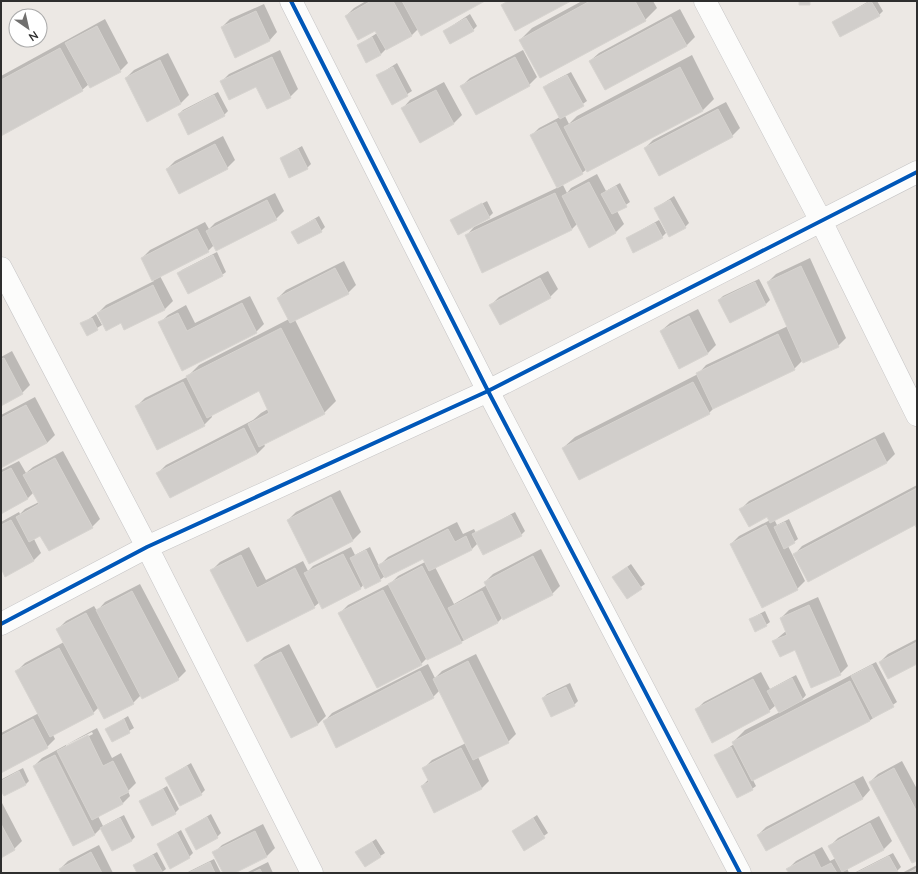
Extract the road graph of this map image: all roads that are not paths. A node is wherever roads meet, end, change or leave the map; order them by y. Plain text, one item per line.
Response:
1 (291, 1) edge
2 (705, 1) edge
3 (917, 172) edge
4 (820, 221) junction
5 (1, 268) edge
6 (488, 390) junction
7 (917, 415) edge
8 (147, 547) junction
9 (1, 624) edge
10 (312, 873) edge
11 (740, 873) edge

1 - 6 street
2 - 4 street
3 - 4 street
4 - 6 street
4 - 7 street
5 - 8 street
6 - 8 street
6 - 11 street
8 - 9 street
8 - 10 street

